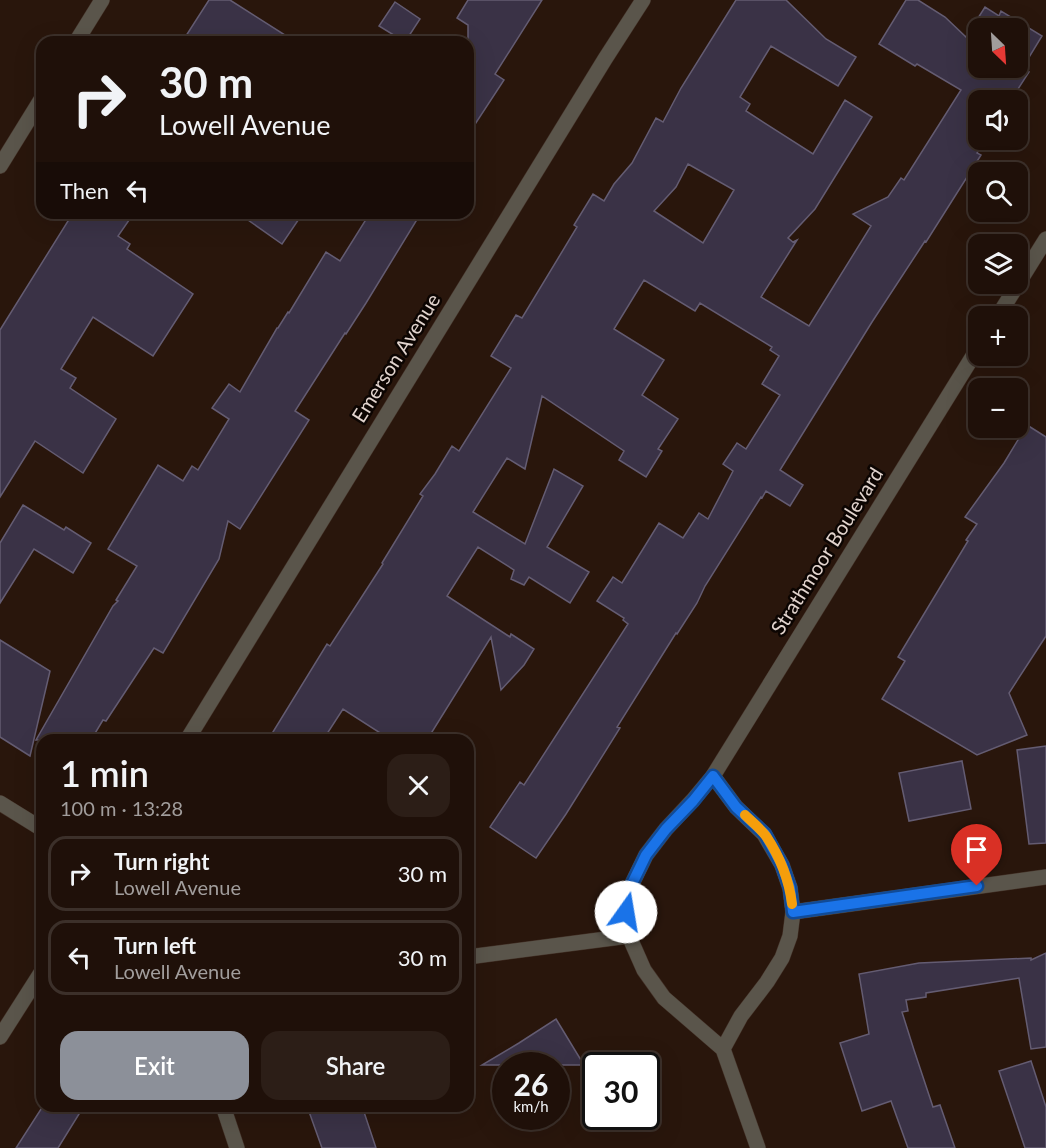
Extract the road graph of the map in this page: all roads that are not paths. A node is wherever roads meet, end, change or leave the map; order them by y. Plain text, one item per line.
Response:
1 (102, 0) edge
2 (643, 0) edge
3 (80, 36) edge
4 (36, 108) edge
5 (0, 166) edge
6 (1046, 239) edge
7 (1004, 306) edge
8 (968, 364) edge
9 (191, 734) edge
10 (713, 776) junction
11 (0, 803) edge
12 (36, 825) edge
13 (1046, 877) edge
14 (793, 912) junction
15 (629, 936) junction
16 (474, 956) edge
17 (36, 980) edge
18 (0, 1037) edge
19 (723, 1049) junction
20 (225, 1112) edge
21 (237, 1148) edge
22 (758, 1148) edge

1 - 3 street
2 - 9 street, Emerson Avenue
4 - 5 street
6 - 7 street
8 - 10 street, Strathmoor Boulevard
10 - 14 street
10 - 15 street, Strathmoor Boulevard
11 - 12 street
13 - 14 street
14 - 19 street
15 - 16 street
15 - 19 street
17 - 18 street
19 - 22 street
20 - 21 street

